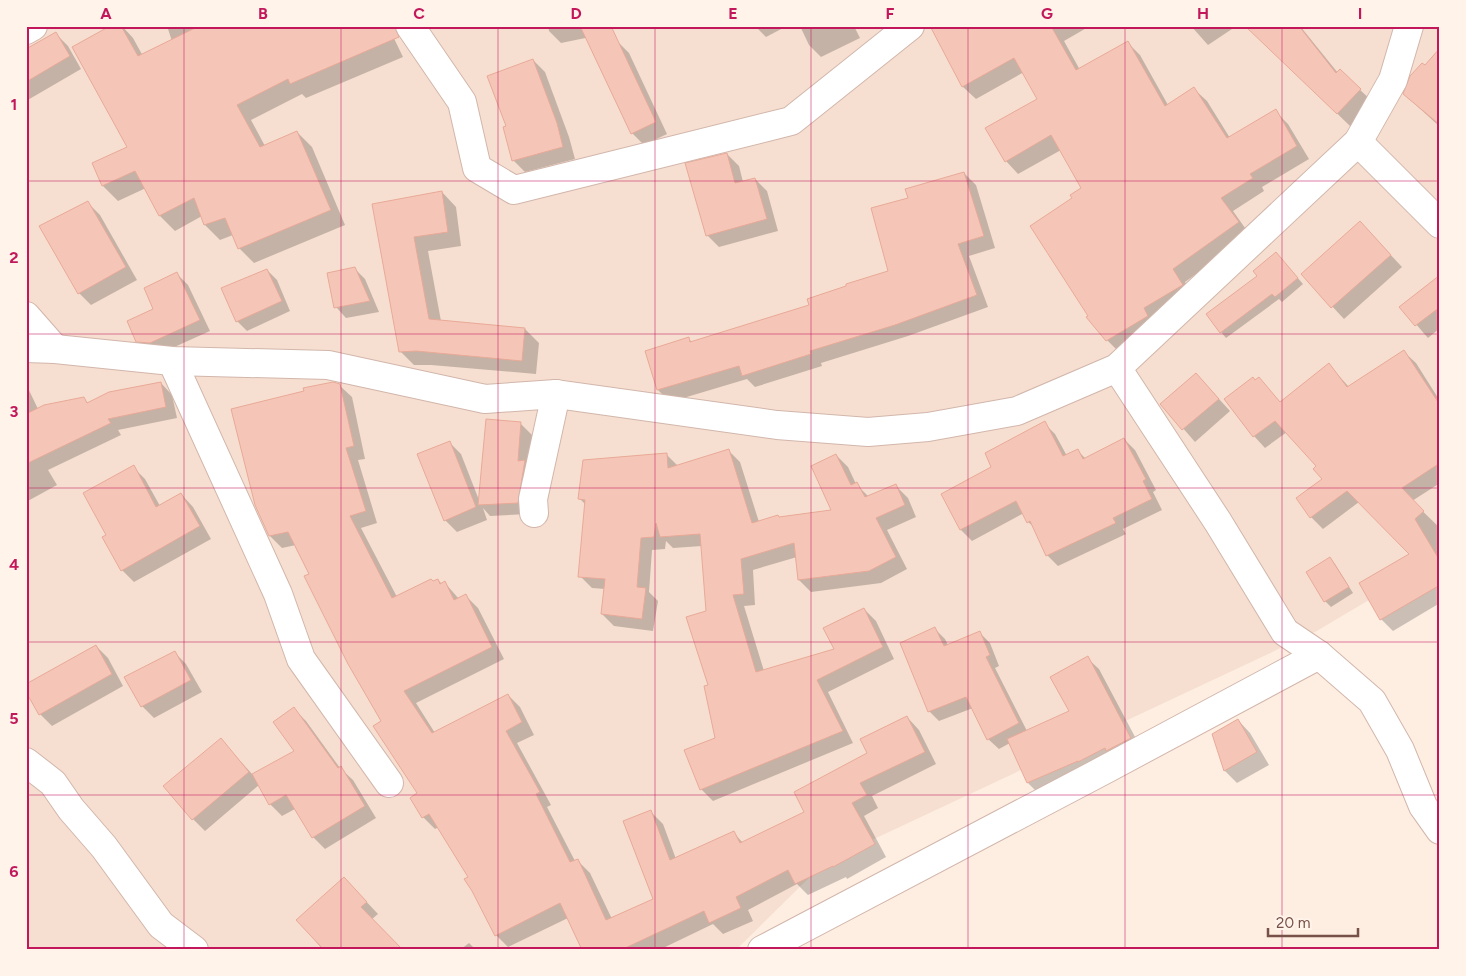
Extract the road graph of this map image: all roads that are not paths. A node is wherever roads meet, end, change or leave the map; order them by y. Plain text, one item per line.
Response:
1 (33, 26) edge
2 (410, 26) edge
3 (1409, 26) edge
4 (900, 29) edge
5 (26, 30) edge
6 (1358, 142) junction
7 (1440, 224) edge
8 (26, 316) edge
9 (26, 348) edge
10 (55, 349) junction
11 (172, 361) junction
12 (1117, 368) junction
13 (556, 394) junction
14 (534, 513) dead end
15 (1319, 655) junction
16 (26, 762) edge
17 (388, 783) dead end
18 (1440, 830) edge
19 (194, 950) edge
20 (762, 950) edge

1 - 5 street
2 - 4 street
3 - 6 street
6 - 7 street
6 - 12 street
8 - 10 street
9 - 10 street
10 - 11 street
11 - 13 street
11 - 17 street
12 - 13 street
12 - 15 street
13 - 14 street
15 - 18 street
15 - 20 street
16 - 19 street

